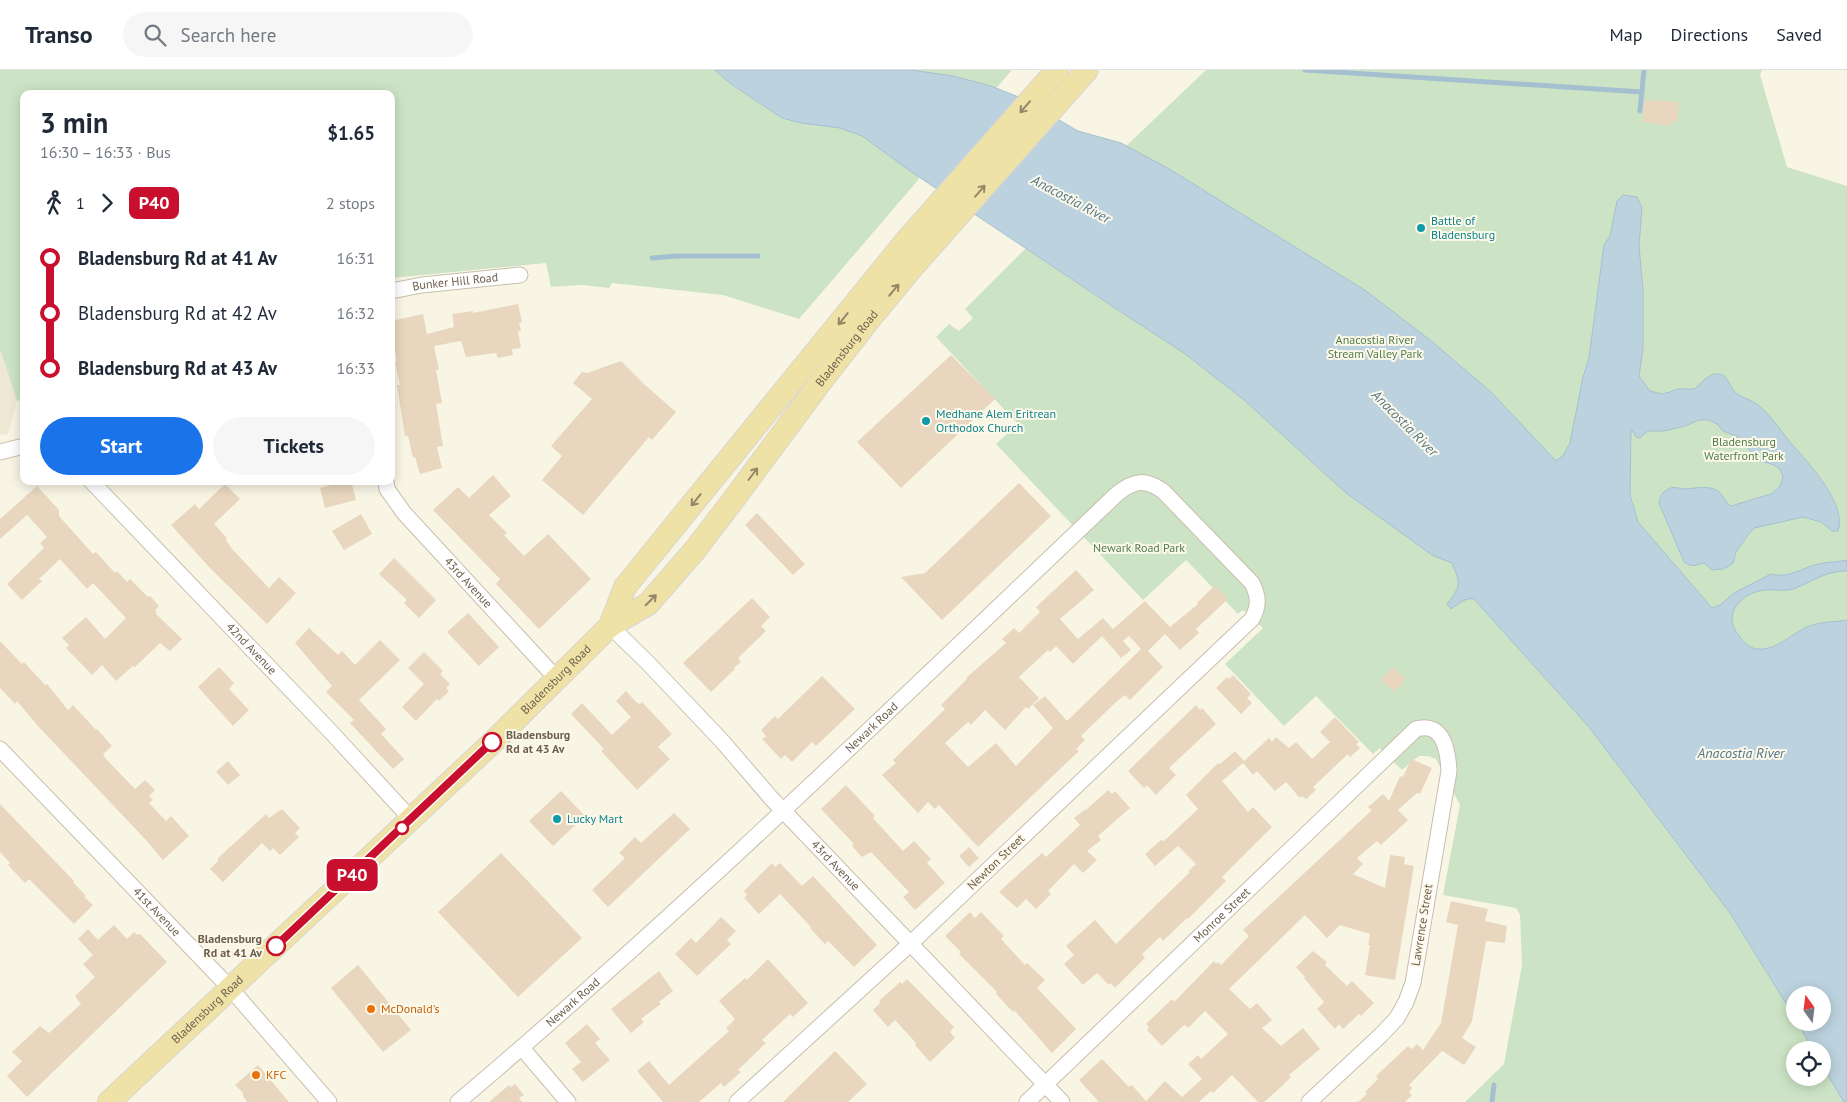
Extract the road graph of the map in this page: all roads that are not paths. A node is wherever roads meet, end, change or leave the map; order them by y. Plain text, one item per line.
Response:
1 (1057, 70) edge
2 (1086, 72) edge
3 (520, 275) dead end
4 (395, 290) edge
5 (20, 447) edge
6 (0, 452) edge
7 (94, 485) edge
8 (387, 485) edge
9 (1252, 619) joint
10 (610, 626) junction
11 (557, 680) junction
12 (1416, 729) joint
13 (0, 749) edge
14 (784, 811) junction
15 (411, 819) junction
16 (910, 944) junction
17 (230, 989) junction
18 (522, 1048) junction
19 (1046, 1085) junction
20 (108, 1102) edge
21 (329, 1102) edge
22 (458, 1102) edge
23 (568, 1102) edge
24 (737, 1102) edge
25 (1028, 1102) edge
26 (1062, 1102) edge
27 (1308, 1102) edge

1 -> 10 main road, Bladensburg Road
10 -> 2 main road, Bladensburg Road
3 - 4 street, Bunker Hill Road
5 - 6 street
7 - 15 street, 42nd Avenue
8 - 11 street, 43rd Avenue
9 - 14 street, Newark Road
9 - 16 street, Newton Street
10 - 11 main road, Bladensburg Road
10 - 14 street, 43rd Avenue
11 - 15 main road, Bladensburg Road
12 - 19 street, Monroe Street
12 - 27 street, Lawrence Street
13 - 17 street, 41st Avenue
14 - 16 street, 43rd Avenue
14 - 18 street, Newark Road
15 - 17 main road, Bladensburg Road
16 - 19 street, 43rd Avenue
16 - 24 street, Newton Street
17 - 20 main road, Bladensburg Road
17 - 21 street, 41st Avenue
18 - 22 street, Newark Road
18 - 23 street
19 - 25 street, Monroe Street
19 - 26 street, 43rd Avenue

